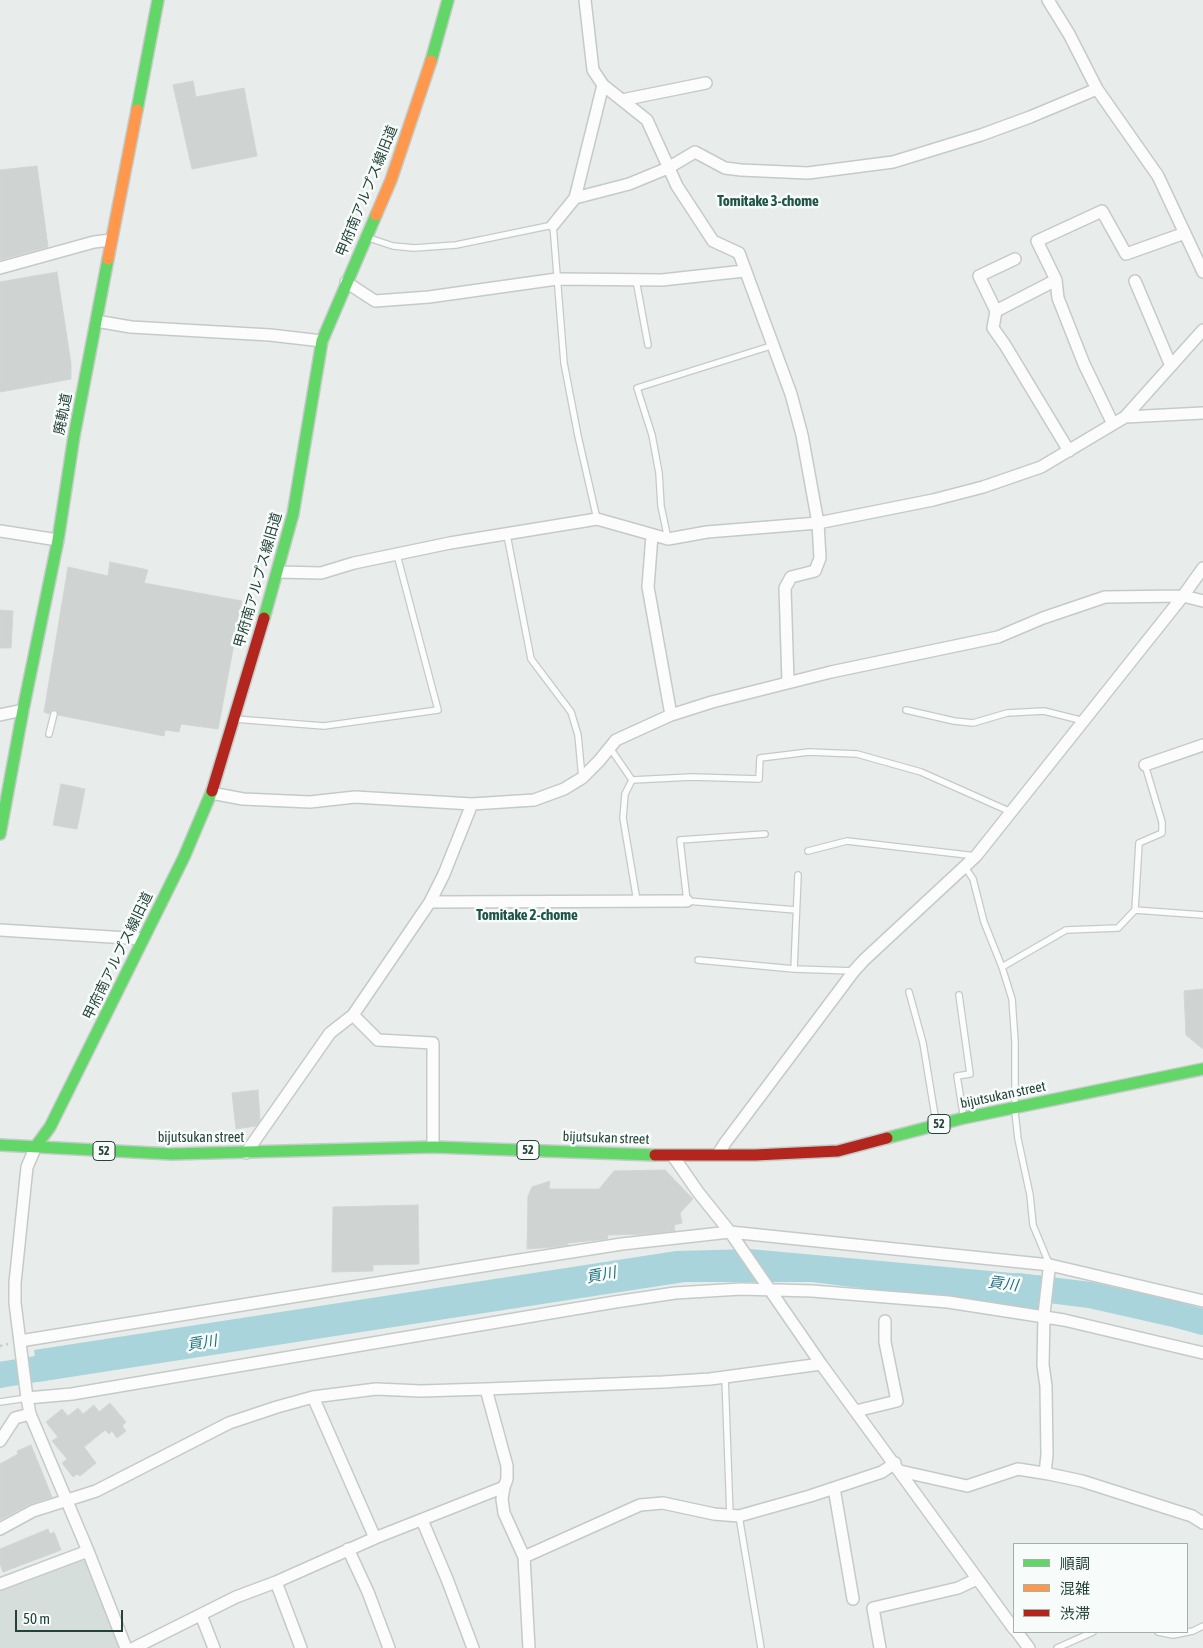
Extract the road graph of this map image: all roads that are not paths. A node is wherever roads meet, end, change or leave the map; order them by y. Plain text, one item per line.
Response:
1 (158, 0) edge
2 (448, 0) edge
3 (585, 0) edge
4 (1048, 0) edge
5 (706, 83) dead end
6 (604, 85) junction
7 (1097, 90) junction
8 (622, 100) junction
9 (668, 168) junction
10 (575, 198) junction
11 (552, 225) junction
12 (1185, 233) junction
13 (366, 237) junction
14 (111, 240) junction
15 (1015, 259) dead end
16 (0, 268) edge
17 (744, 270) junction
18 (1203, 272) edge
19 (557, 280) junction
20 (636, 280) junction
21 (1056, 280) junction
22 (1135, 281) dead end
23 (346, 282) junction
24 (996, 311) junction
25 (96, 321) junction
26 (1203, 330) edge
27 (322, 341) junction
28 (648, 345) dead end
29 (774, 345) junction
30 (1171, 366) junction
31 (1203, 413) edge
32 (1125, 417) junction
33 (1114, 424) junction
34 (1068, 451) junction
35 (597, 519) junction
36 (818, 523) junction
37 (0, 531) edge
38 (507, 535) junction
39 (652, 535) junction
40 (668, 539) junction
41 (58, 540) junction
42 (397, 555) junction
43 (1203, 568) edge
44 (277, 572) junction
45 (1183, 596) junction
46 (1203, 601) edge
47 (788, 682) junction
48 (23, 710) junction
49 (906, 710) dead end
50 (54, 714) dead end
51 (0, 715) edge
52 (671, 715) junction
53 (233, 719) junction
54 (1084, 721) junction
55 (49, 734) dead end
56 (1203, 745) edge
57 (610, 748) junction
58 (1145, 765) joint
59 (582, 778) junction
60 (632, 780) junction
61 (211, 793) junction
62 (472, 804) junction
63 (1011, 812) junction
64 (0, 832) edge
65 (765, 834) dead end
66 (808, 851) dead end
67 (976, 856) junction
68 (965, 867) junction
69 (798, 875) dead end
70 (637, 900) junction
71 (687, 901) junction
72 (430, 902) junction
73 (796, 910) junction
74 (1135, 910) junction
75 (1203, 915) edge
76 (0, 930) edge
77 (143, 939) junction
78 (698, 960) dead end
79 (1002, 967) junction
80 (794, 969) junction
81 (854, 971) junction
82 (909, 992) dead end
83 (959, 995) dead end
84 (352, 1015) junction
85 (1203, 1069) edge
86 (1014, 1107) junction
87 (964, 1118) junction
88 (937, 1124) junction
89 (0, 1145) edge
90 (36, 1146) junction
91 (433, 1147) junction
92 (246, 1153) junction
93 (718, 1154) junction
94 (673, 1156) junction
95 (730, 1232) junction
96 (1049, 1267) junction
97 (768, 1288) junction
98 (1203, 1301) edge
99 (1044, 1315) junction
100 (885, 1321) dead end
101 (20, 1345) junction
102 (1203, 1353) edge
103 (821, 1364) junction
104 (725, 1377) junction
105 (486, 1390) junction
106 (27, 1395) junction
107 (313, 1397) junction
108 (0, 1402) edge
109 (856, 1411) junction
110 (30, 1414) junction
111 (0, 1441) edge
112 (897, 1467) junction
113 (1045, 1473) junction
114 (504, 1487) junction
115 (834, 1488) junction
116 (67, 1500) junction
117 (734, 1516) junction
118 (422, 1520) junction
119 (1203, 1524) edge
120 (0, 1529) edge
121 (375, 1538) junction
122 (348, 1549) junction
123 (88, 1550) junction
124 (524, 1557) junction
125 (977, 1579) junction
126 (276, 1582) junction
127 (0, 1584) edge
128 (853, 1599) dead end
129 (201, 1615) junction
130 (1203, 1626) edge
131 (1013, 1627) edge
132 (1188, 1632) edge
133 (1018, 1633) edge
134 (1091, 1633) edge
135 (1163, 1633) edge
136 (1182, 1633) edge
137 (126, 1648) edge
138 (134, 1648) edge
139 (214, 1648) edge
140 (301, 1648) edge
141 (388, 1648) edge
142 (473, 1648) edge
143 (529, 1648) edge
144 (761, 1648) edge
145 (880, 1648) edge
146 (1029, 1648) edge
147 (1057, 1648) edge

1 - 14 main road, 廃軌道
2 - 13 main road, 甲府南アルプス線旧道
3 - 6 street
4 - 7 street
5 - 8 street
6 - 8 street
6 - 10 street
7 - 9 street
7 - 12 street
8 - 9 street
9 - 10 street
9 - 17 street
10 - 11 street
11 - 13 lane
11 - 19 lane
12 - 18 street
12 - 21 street
13 - 23 main road, 甲府南アルプス線旧道
14 - 16 street
14 - 25 main road, 廃軌道
15 - 24 street
17 - 20 street
17 - 29 street
19 - 20 street
19 - 23 street
19 - 35 lane
20 - 28 lane
21 - 24 street
21 - 33 street
22 - 30 street
23 - 27 main road, 甲府南アルプス線旧道
24 - 34 street
25 - 27 street
25 - 41 main road, 廃軌道
26 - 30 street
27 - 44 main road, 甲府南アルプス線旧道
29 - 36 street
29 - 40 lane
30 - 32 street
31 - 32 street
32 - 33 street
33 - 34 street
34 - 36 street
35 - 38 street
35 - 39 street
36 - 40 street
36 - 47 street
37 - 41 street
38 - 42 street
38 - 59 lane
39 - 40 street
39 - 52 street
41 - 48 main road, 廃軌道
42 - 44 street
42 - 53 lane
43 - 45 street
44 - 53 main road, 甲府南アルプス線旧道
45 - 46 street
45 - 47 street
45 - 54 street
47 - 52 street
48 - 51 street
48 - 64 main road, 廃軌道
49 - 54 lane
50 - 55 lane
52 - 57 street
53 - 61 main road, 甲府南アルプス線旧道
54 - 63 street
56 - 58 street
57 - 59 street
57 - 60 lane
58 - 74 lane
59 - 62 street
60 - 63 lane
60 - 70 lane
61 - 62 street
61 - 77 main road, 甲府南アルプス線旧道
62 - 72 street
63 - 67 street
65 - 71 lane
66 - 67 lane
67 - 68 street
68 - 79 lane
68 - 81 street
69 - 73 lane
70 - 71 street
70 - 72 street
71 - 73 lane
72 - 84 street
73 - 80 lane
74 - 75 lane
74 - 79 lane
76 - 77 street
77 - 90 main road, 甲府南アルプス線旧道
78 - 80 lane
79 - 86 lane
80 - 81 lane
81 - 93 street
82 - 88 lane
83 - 87 lane
84 - 91 street
84 - 92 street
85 - 86 main road, bijutsukan street / 52
86 - 87 main road, bijutsukan street / 52
86 - 96 lane
87 - 88 main road, bijutsukan street / 52
88 - 93 main road, bijutsukan street / 52
89 - 90 main road, bijutsukan street / 52
90 - 92 main road, bijutsukan street / 52
90 - 101 street
91 - 92 main road, bijutsukan street / 52
91 - 94 main road, bijutsukan street / 52
93 - 94 main road, bijutsukan street / 52
94 - 95 street
95 - 96 street
95 - 97 street
95 - 101 street
96 - 98 street
96 - 99 street
97 - 99 street
97 - 103 street
97 - 106 street
99 - 102 street
99 - 113 street
100 - 109 street
101 - 106 street
103 - 104 street
103 - 109 street
104 - 105 street
104 - 117 lane
105 - 107 street
105 - 114 street
106 - 108 lane
106 - 110 street
107 - 116 street
107 - 121 street
109 - 112 street
110 - 111 street
110 - 116 street
112 - 113 street
112 - 115 street
112 - 125 street
113 - 119 street
114 - 118 street
114 - 124 street
115 - 117 street
115 - 128 street
116 - 120 street
116 - 123 street
117 - 124 street
117 - 144 lane
118 - 121 street
118 - 142 street
121 - 122 street
122 - 126 street
122 - 141 street
123 - 127 street
123 - 137 street
124 - 143 street
125 - 131 street
125 - 145 street
126 - 129 street
126 - 140 street
129 - 138 street
129 - 139 street
130 - 132 lane
133 - 146 street
134 - 147 lane
135 - 136 lane

